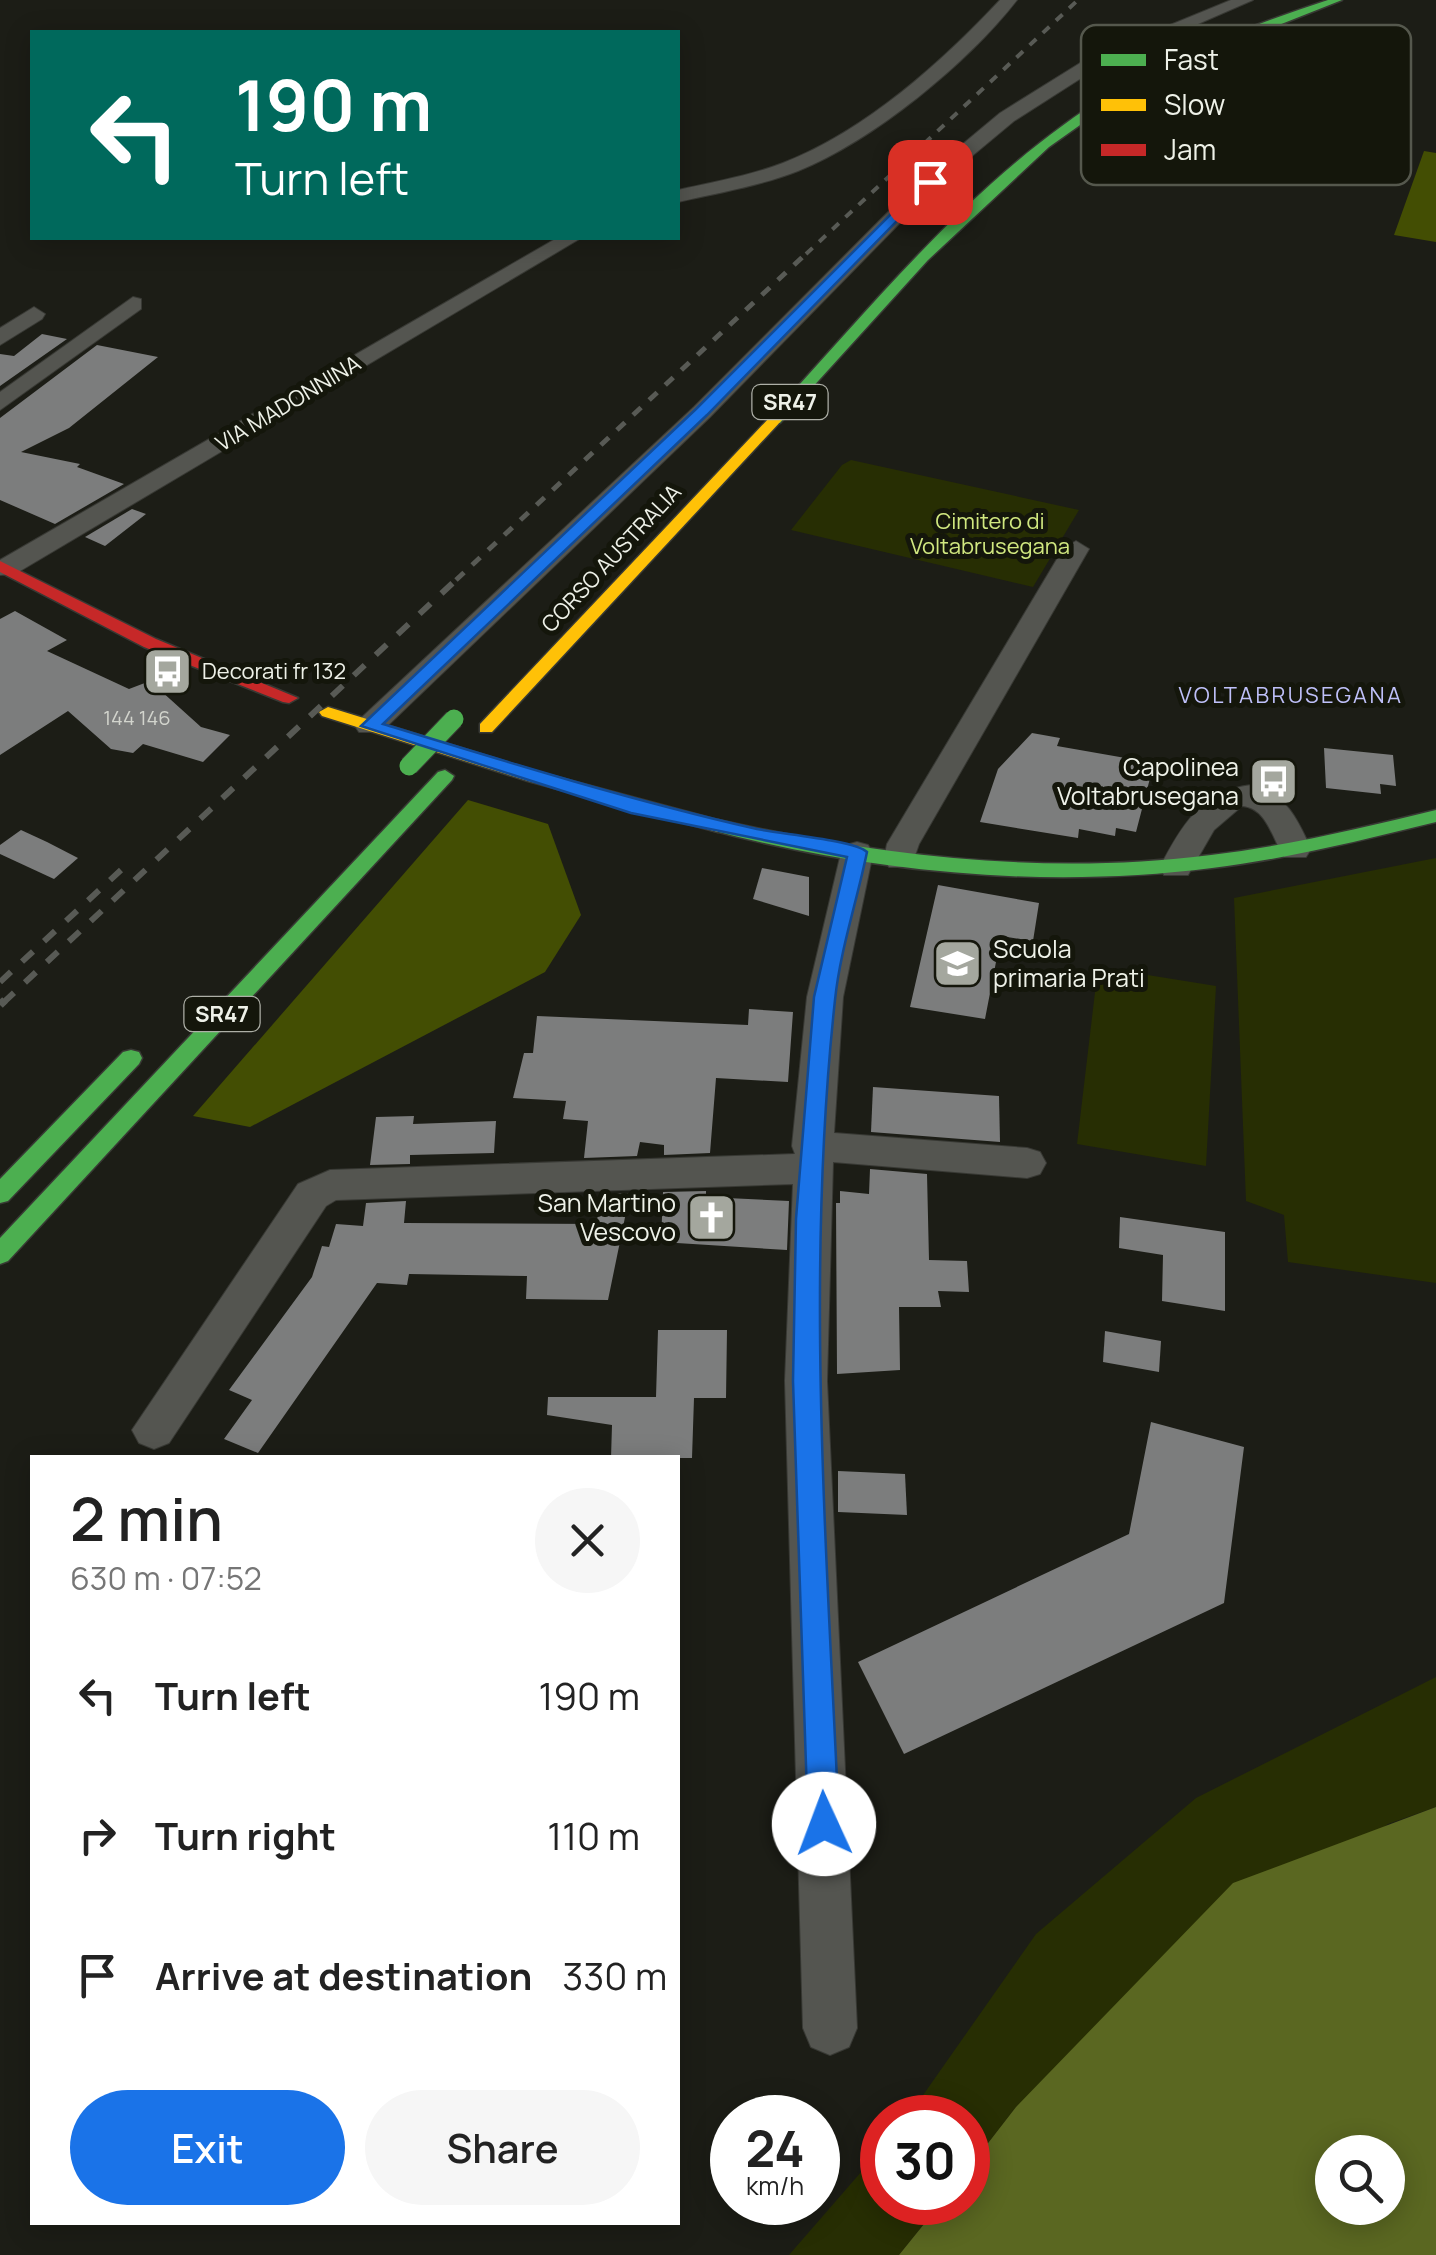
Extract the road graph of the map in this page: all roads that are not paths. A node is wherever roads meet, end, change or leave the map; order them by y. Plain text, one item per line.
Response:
1 (1009, 0) edge
2 (1245, 0) edge
3 (1308, 0) edge
4 (1337, 0) edge
5 (1179, 25) edge
6 (1235, 25) edge
7 (1263, 25) edge
8 (1081, 70) edge
9 (1081, 99) edge
10 (1081, 118) edge
11 (680, 196) edge
12 (567, 240) edge
13 (133, 304) dead end
14 (34, 314) dead end
15 (0, 338) edge
16 (782, 376) dead end
17 (0, 403) edge
18 (1076, 549) dead end
19 (2, 567) edge
20 (289, 698) dead end
21 (328, 712) dead end
22 (461, 713) dead end
23 (370, 726) junction
24 (402, 774) dead end
25 (1436, 816) edge
26 (1295, 849) junction
27 (858, 852) junction
28 (900, 860) junction
29 (1176, 866) junction
30 (150, 1038) dead end
31 (811, 1157) junction
32 (1027, 1162) dead end
33 (0, 1194) edge
34 (0, 1254) edge
35 (154, 1430) dead end
36 (830, 2028) dead end

1 - 11 street
2 - 5 street
3 - 6 main road, SR47
4 - 7 main road, CORSO AUSTRALIA / SR47
8 - 23 street
9 - 16 main road, SR47
10 - 34 main road, CORSO AUSTRALIA / SR47
12 - 19 street, VIA MADONNINA
13 - 17 street
14 - 15 street
18 - 28 street
19 - 20 main road
21 - 23 main road
22 - 24 main road, bridge
23 - 27 main road
25 - 26 main road
26 - 29 main road
26 - 29 street
27 - 28 main road
27 - 31 street
28 - 29 main road
30 - 33 main road, SR47
31 - 32 street
31 - 35 street
31 - 36 street

